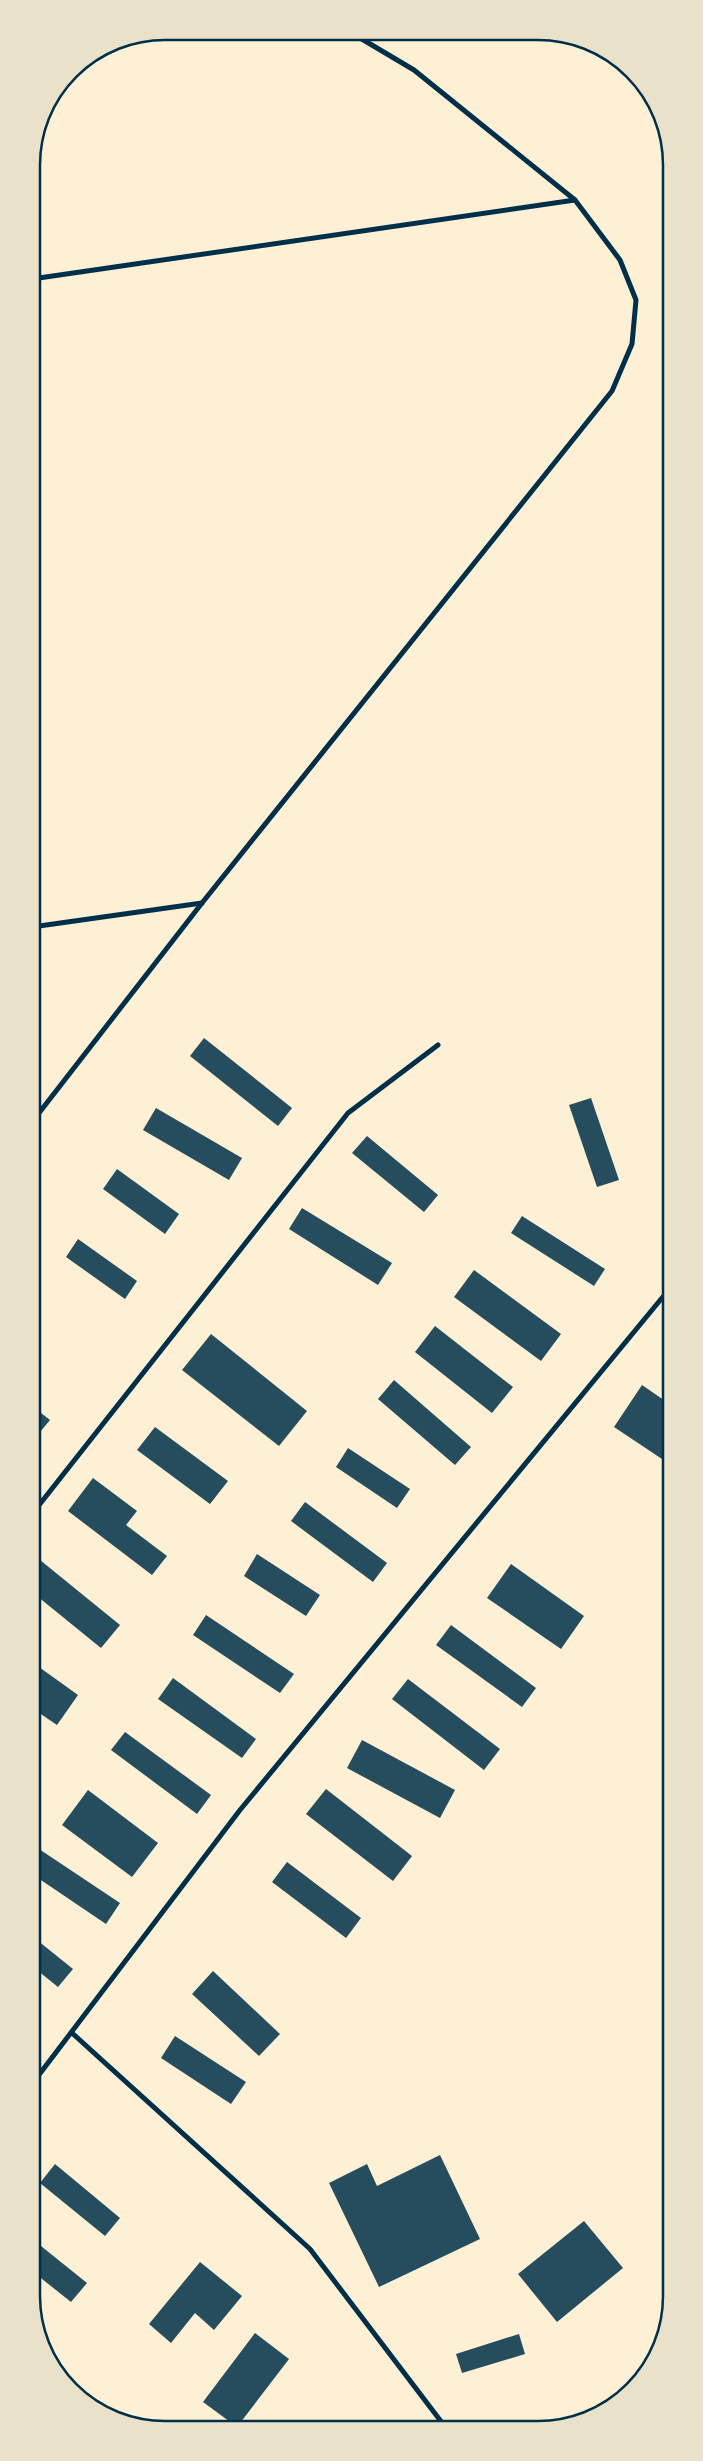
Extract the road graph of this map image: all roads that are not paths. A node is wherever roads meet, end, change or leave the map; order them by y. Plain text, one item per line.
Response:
1 (363, 40) edge
2 (575, 200) junction
3 (40, 278) edge
4 (202, 903) junction
5 (40, 926) edge
6 (438, 1045) dead end
7 (40, 1112) edge
8 (663, 1297) edge
9 (40, 1504) edge
10 (72, 2033) junction
11 (40, 2074) edge
12 (441, 2421) edge

1 - 2 street
2 - 3 street
2 - 4 street
4 - 5 street
4 - 7 street
6 - 9 street
8 - 10 street
10 - 11 street
10 - 12 street

